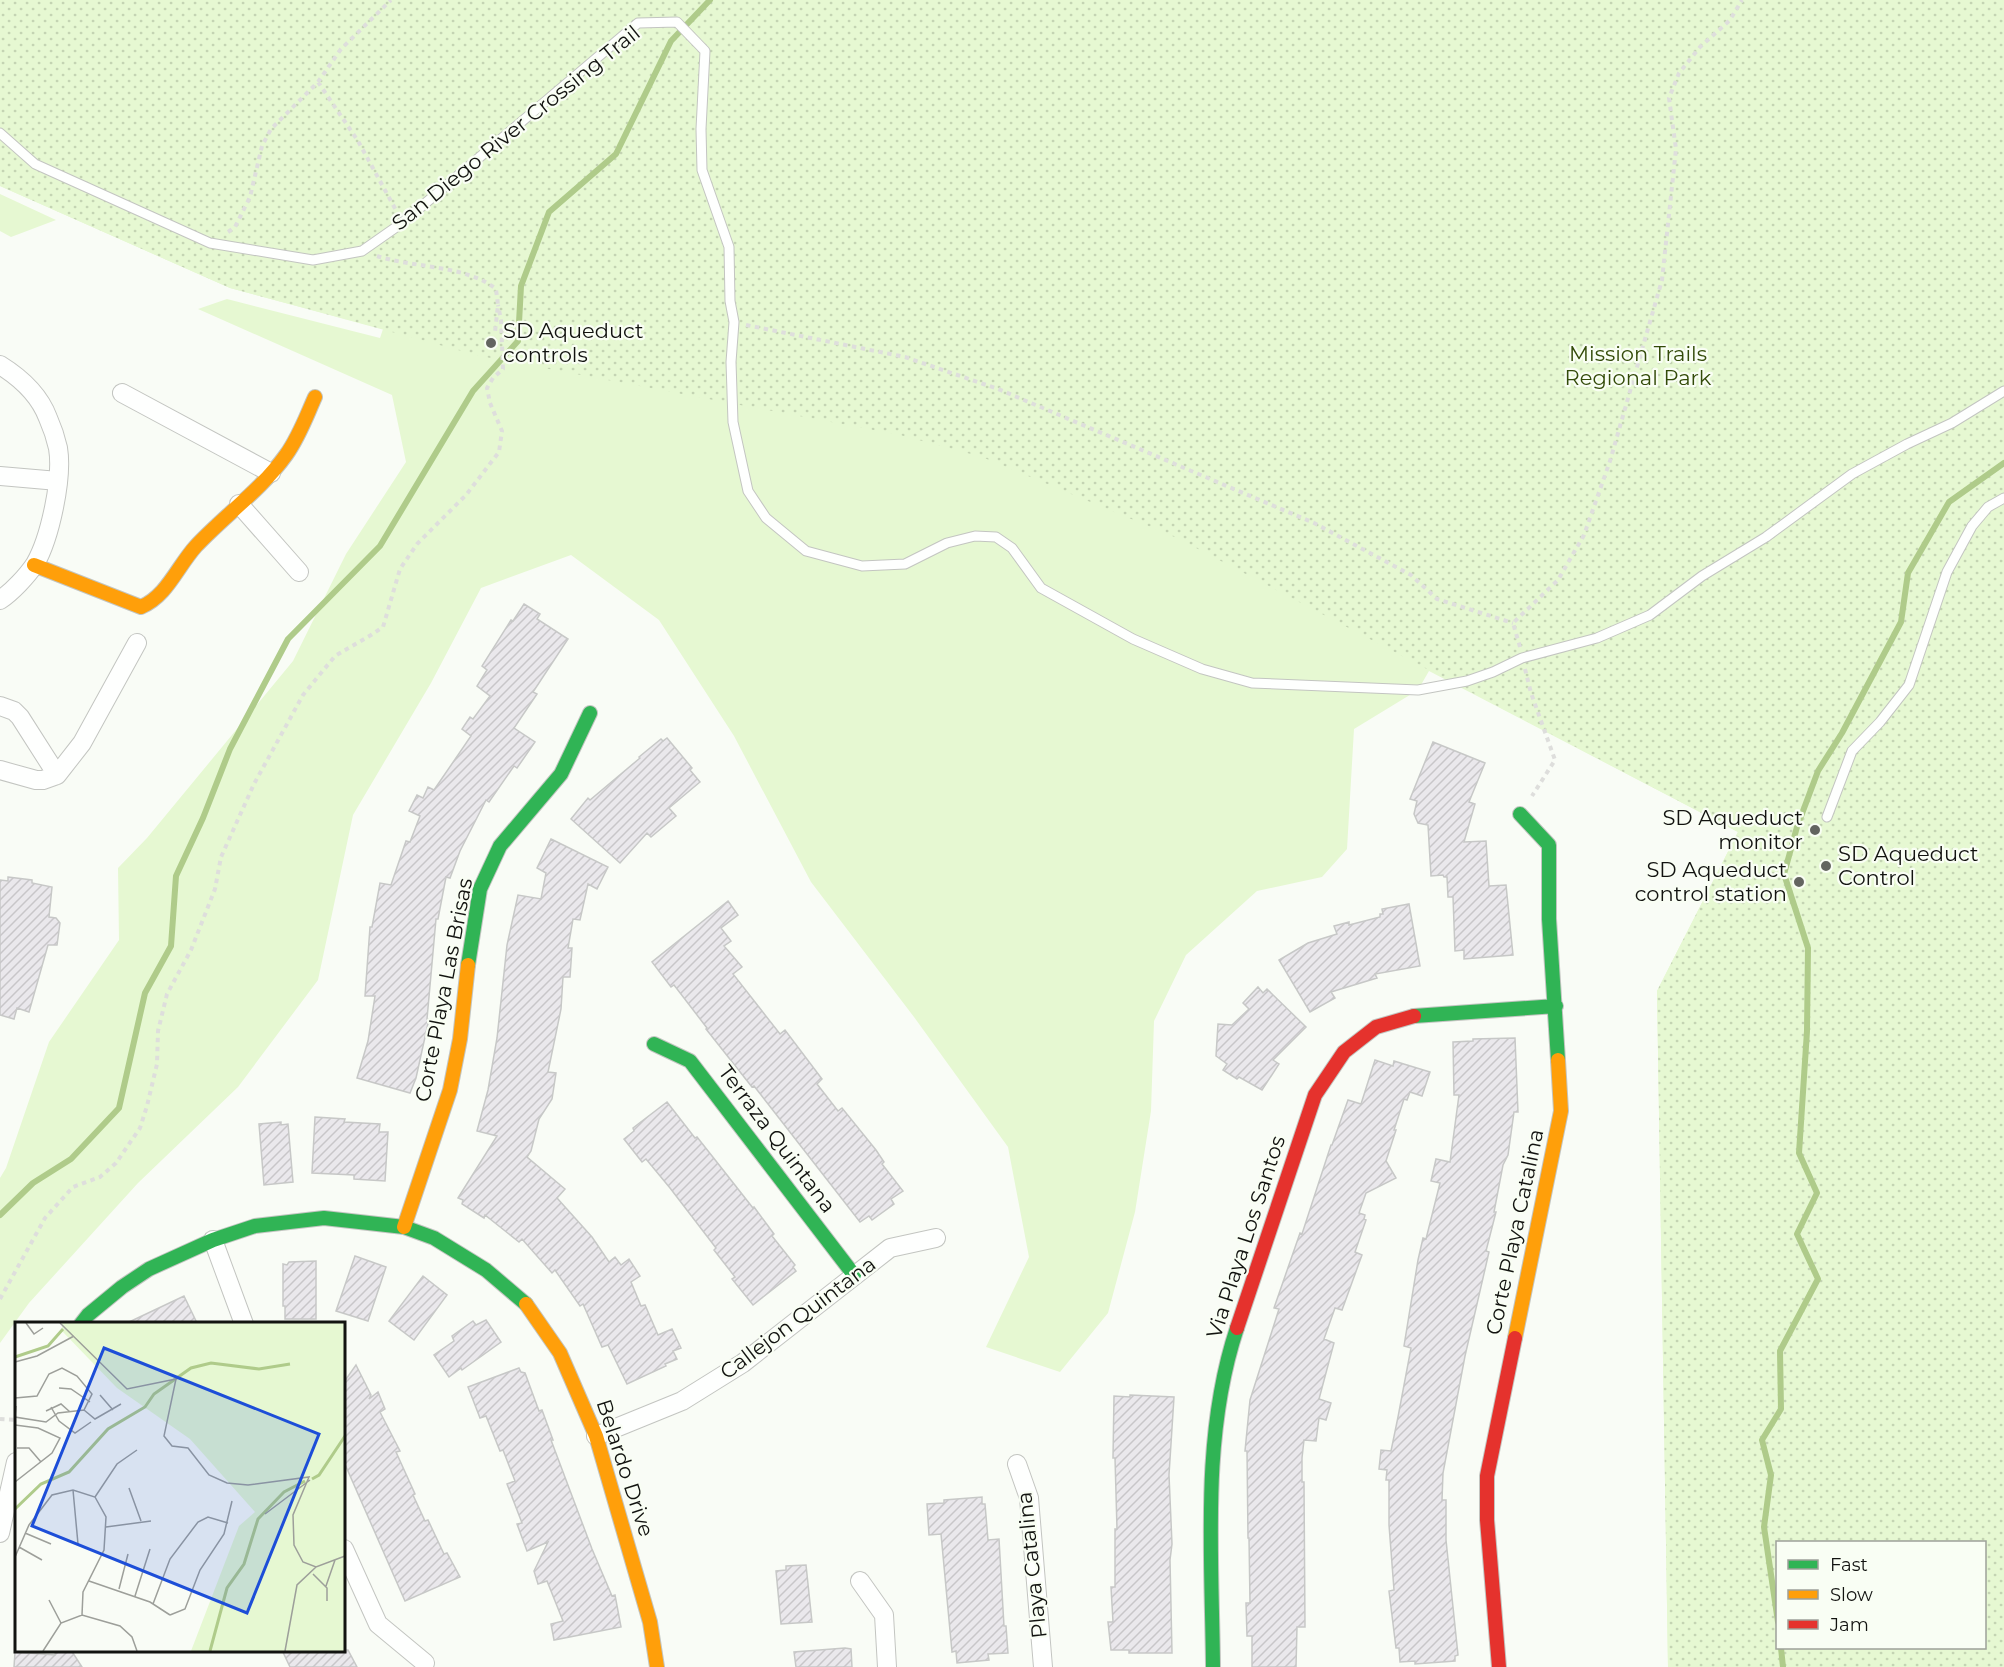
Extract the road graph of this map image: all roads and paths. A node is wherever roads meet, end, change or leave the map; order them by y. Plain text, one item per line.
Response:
1 (391, 0) edge
2 (1742, 0) edge
3 (318, 82) junction
4 (0, 133) edge
5 (402, 223) junction
6 (210, 243) junction
7 (362, 251) junction
8 (498, 305) junction
9 (734, 322) junction
10 (495, 332) dead end
11 (0, 365) edge
12 (2004, 391) edge
13 (122, 393) dead end
14 (315, 397) dead end
15 (271, 473) junction
16 (0, 476) edge
17 (58, 481) junction
18 (2004, 498) edge
19 (239, 504) junction
20 (34, 565) junction
21 (299, 572) dead end
22 (0, 600) edge
23 (1513, 623) junction
24 (137, 643) dead end
25 (1522, 658) junction
26 (0, 706) edge
27 (590, 713) dead end
28 (0, 770) edge
29 (57, 775) junction
30 (1520, 814) joint
31 (1827, 818) dead end
32 (1556, 1006) junction
33 (654, 1044) dead end
34 (404, 1227) junction
35 (936, 1238) dead end
36 (213, 1240) junction
37 (854, 1275) junction
38 (0, 1299) edge
39 (82, 1322) edge
40 (244, 1322) edge
41 (0, 1419) edge
42 (15, 1420) edge
43 (596, 1436) junction
44 (1017, 1464) dead end
45 (15, 1466) edge
46 (0, 1533) edge
47 (345, 1551) edge
48 (860, 1581) dead end
49 (425, 1663) dead end
50 (657, 1667) edge
51 (887, 1667) edge
52 (1043, 1667) edge
53 (1214, 1667) edge
54 (1499, 1667) edge

1 - 3 path
2 - 23 path
3 - 5 path
3 - 6 path
4 - 6 lane, San Diego River Crossing Trail
5 - 7 lane, San Diego River Crossing Trail
5 - 9 lane, San Diego River Crossing Trail
6 - 7 lane, San Diego River Crossing Trail
7 - 8 path
8 - 10 path
8 - 38 path
9 - 23 path
9 - 25 lane, San Diego River Crossing Trail
11 - 17 street
12 - 25 lane, San Diego River Crossing Trail
13 - 15 street
14 - 15 street
15 - 19 street
16 - 17 street
17 - 20 street
18 - 31 lane
19 - 20 street
19 - 21 street
20 - 22 street
23 - 25 path
24 - 29 street
25 - 30 path
26 - 29 street
27 - 34 street, Corte Playa Las Brisas
28 - 29 street
30 - 32 street, Corte Playa Catalina
32 - 53 street, Via Playa Los Santos
32 - 54 street, Corte Playa Catalina
33 - 37 street, Terraza Quintana
34 - 36 street, Belardo Drive
34 - 43 street, Belardo Drive
35 - 37 street, Callejon Quintana
36 - 39 street, Belardo Drive
36 - 40 street
37 - 43 street, Callejon Quintana
41 - 42 path
43 - 50 street, Belardo Drive
44 - 52 street, Playa Catalina
45 - 46 street
47 - 49 street
48 - 51 street

